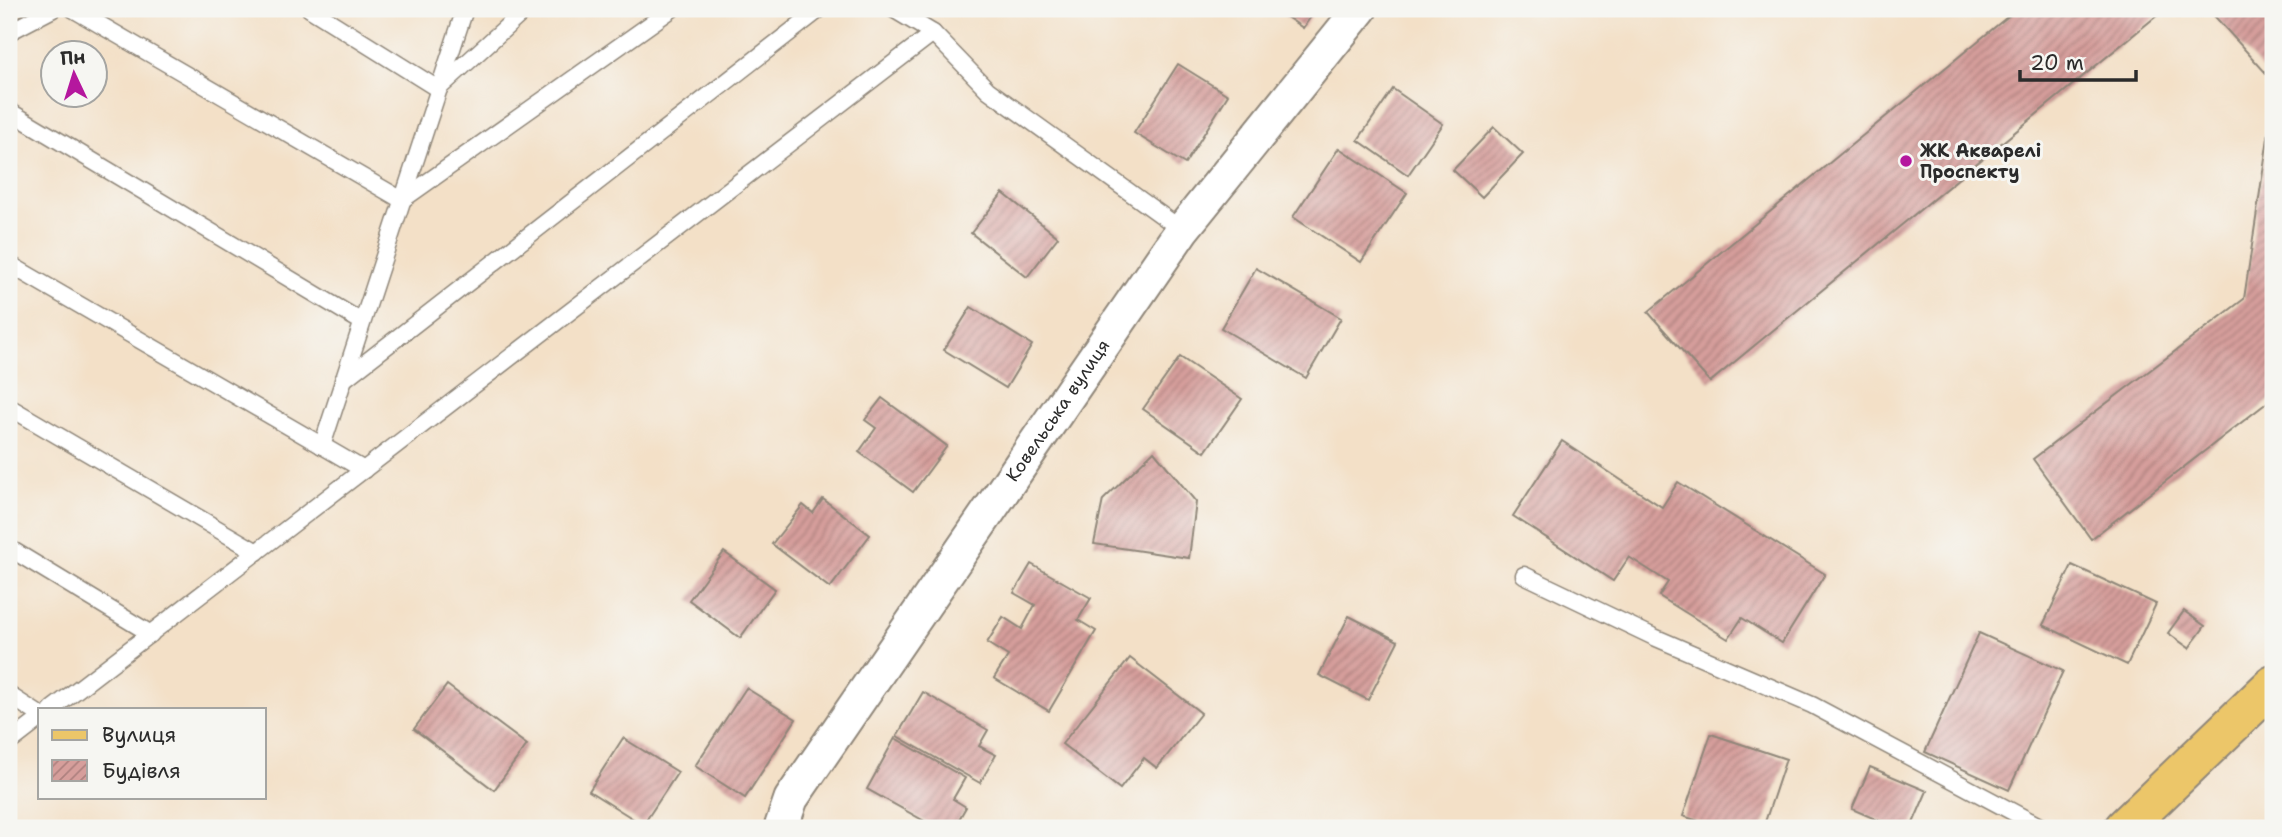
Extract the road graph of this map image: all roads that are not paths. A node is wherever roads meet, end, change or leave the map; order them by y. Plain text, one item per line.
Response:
1 (53, 9) edge
2 (73, 9) edge
3 (310, 9) edge
4 (465, 9) edge
5 (526, 9) edge
6 (672, 9) edge
7 (820, 9) edge
8 (893, 9) edge
9 (1360, 9) edge
10 (9, 32) edge
11 (933, 33) junction
12 (439, 89) junction
13 (9, 111) edge
14 (402, 200) junction
15 (1182, 230) junction
16 (9, 264) edge
17 (362, 322) junction
18 (344, 380) junction
19 (9, 407) edge
20 (322, 446) junction
21 (364, 470) junction
22 (9, 548) edge
23 (257, 552) junction
24 (1524, 575) dead end
25 (151, 634) junction
26 (2273, 685) edge
27 (9, 695) edge
28 (53, 708) edge
29 (38, 716) edge
30 (38, 719) edge
31 (9, 743) edge
32 (781, 828) edge
33 (2043, 828) edge
34 (2124, 828) edge

1 - 10 lane
2 - 14 lane
3 - 12 lane
4 - 12 lane
5 - 12 lane
6 - 14 lane
7 - 18 lane
8 - 11 lane
9 - 15 street, Ковельська вулиця
11 - 15 lane
11 - 21 lane
12 - 14 lane
13 - 17 lane
14 - 17 lane
15 - 32 street, Ковельська вулиця
16 - 20 lane
17 - 18 lane
18 - 20 lane
19 - 23 lane
20 - 21 lane
21 - 23 lane
22 - 25 lane
23 - 25 lane
24 - 33 lane
25 - 28 lane
26 - 34 main road
27 - 29 lane
30 - 31 lane

